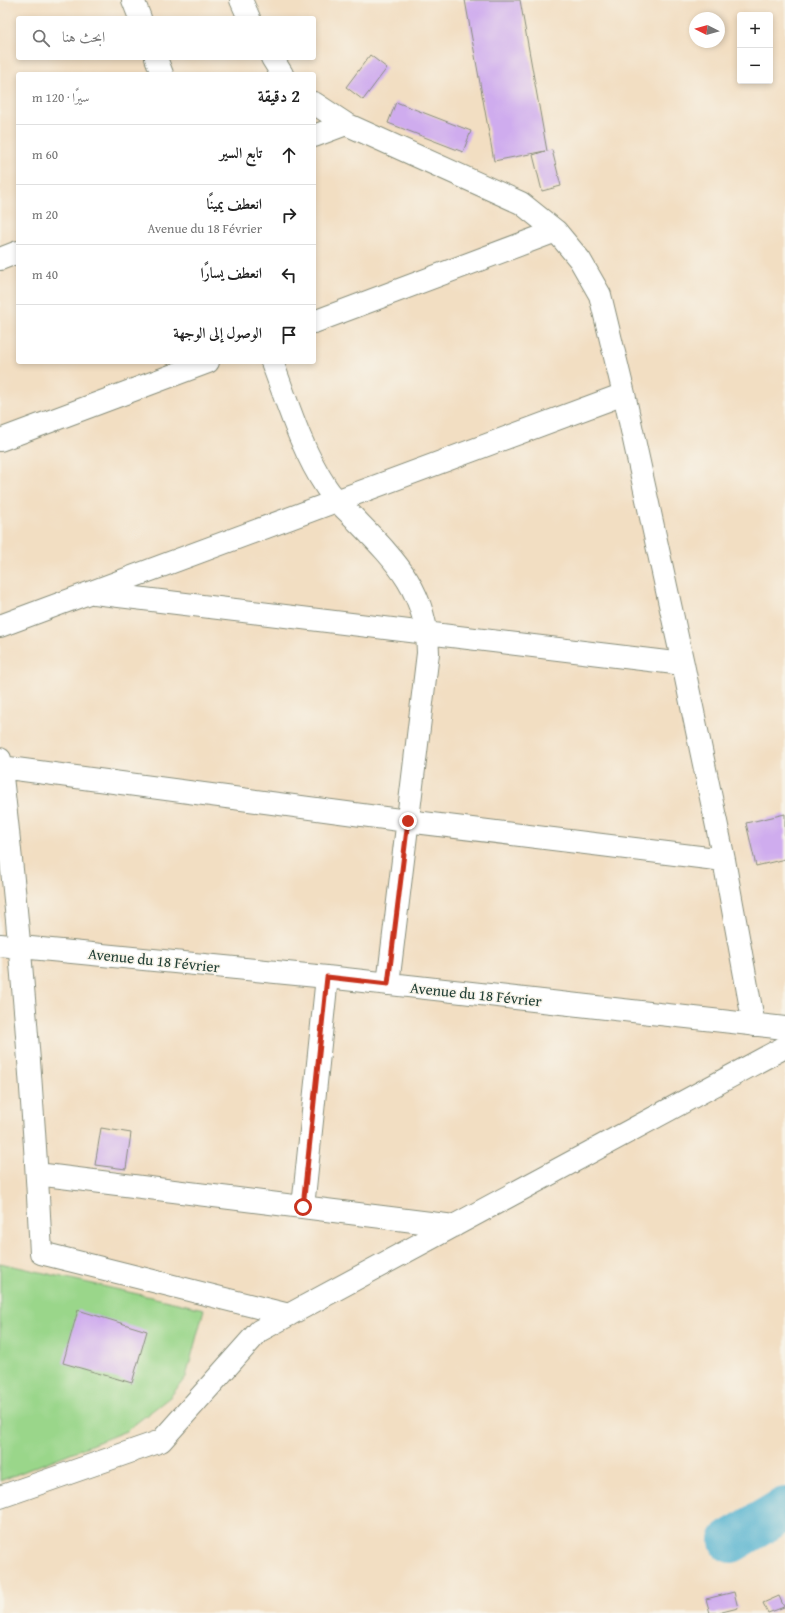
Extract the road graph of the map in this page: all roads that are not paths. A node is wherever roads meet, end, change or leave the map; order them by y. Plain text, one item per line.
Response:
1 (133, 0) edge
2 (241, 0) edge
3 (139, 16) edge
4 (249, 16) edge
5 (157, 60) edge
6 (273, 60) edge
7 (161, 72) edge
8 (281, 72) edge
9 (316, 104) edge
10 (346, 124) junction
11 (316, 135) edge
12 (556, 231) junction
13 (16, 253) edge
14 (0, 259) edge
15 (316, 321) edge
16 (203, 364) edge
17 (273, 364) edge
18 (624, 394) junction
19 (0, 440) edge
20 (337, 501) junction
21 (91, 592) junction
22 (0, 626) edge
23 (428, 634) junction
24 (683, 664) junction
25 (0, 763) edge
26 (408, 821) junction
27 (724, 860) junction
28 (10, 946) edge
29 (327, 977) junction
30 (388, 984) junction
31 (754, 1025) junction
32 (785, 1028) edge
33 (785, 1047) edge
34 (38, 1174) junction
35 (303, 1207) junction
36 (454, 1226) junction
37 (289, 1315) junction
38 (0, 1497) edge

1 - 3 street
2 - 4 street
5 - 7 street
6 - 8 street
9 - 10 street
10 - 11 street
10 - 12 street
12 - 15 street
12 - 18 street
13 - 14 street
16 - 19 street
17 - 20 street
18 - 20 street
18 - 24 street
20 - 21 street
20 - 23 street
21 - 22 street
21 - 23 street
23 - 24 street
23 - 26 street
24 - 27 street
25 - 26 street
25 - 28 street
26 - 27 street
26 - 30 street
27 - 31 street
28 - 29 street, Avenue du 18 Février
28 - 34 street
29 - 30 street, Avenue du 18 Février
29 - 35 street
30 - 31 street, Avenue du 18 Février
31 - 32 street, Avenue du 18 Février
33 - 36 street
34 - 35 street
34 - 37 street
35 - 36 street
36 - 37 street
37 - 38 street

